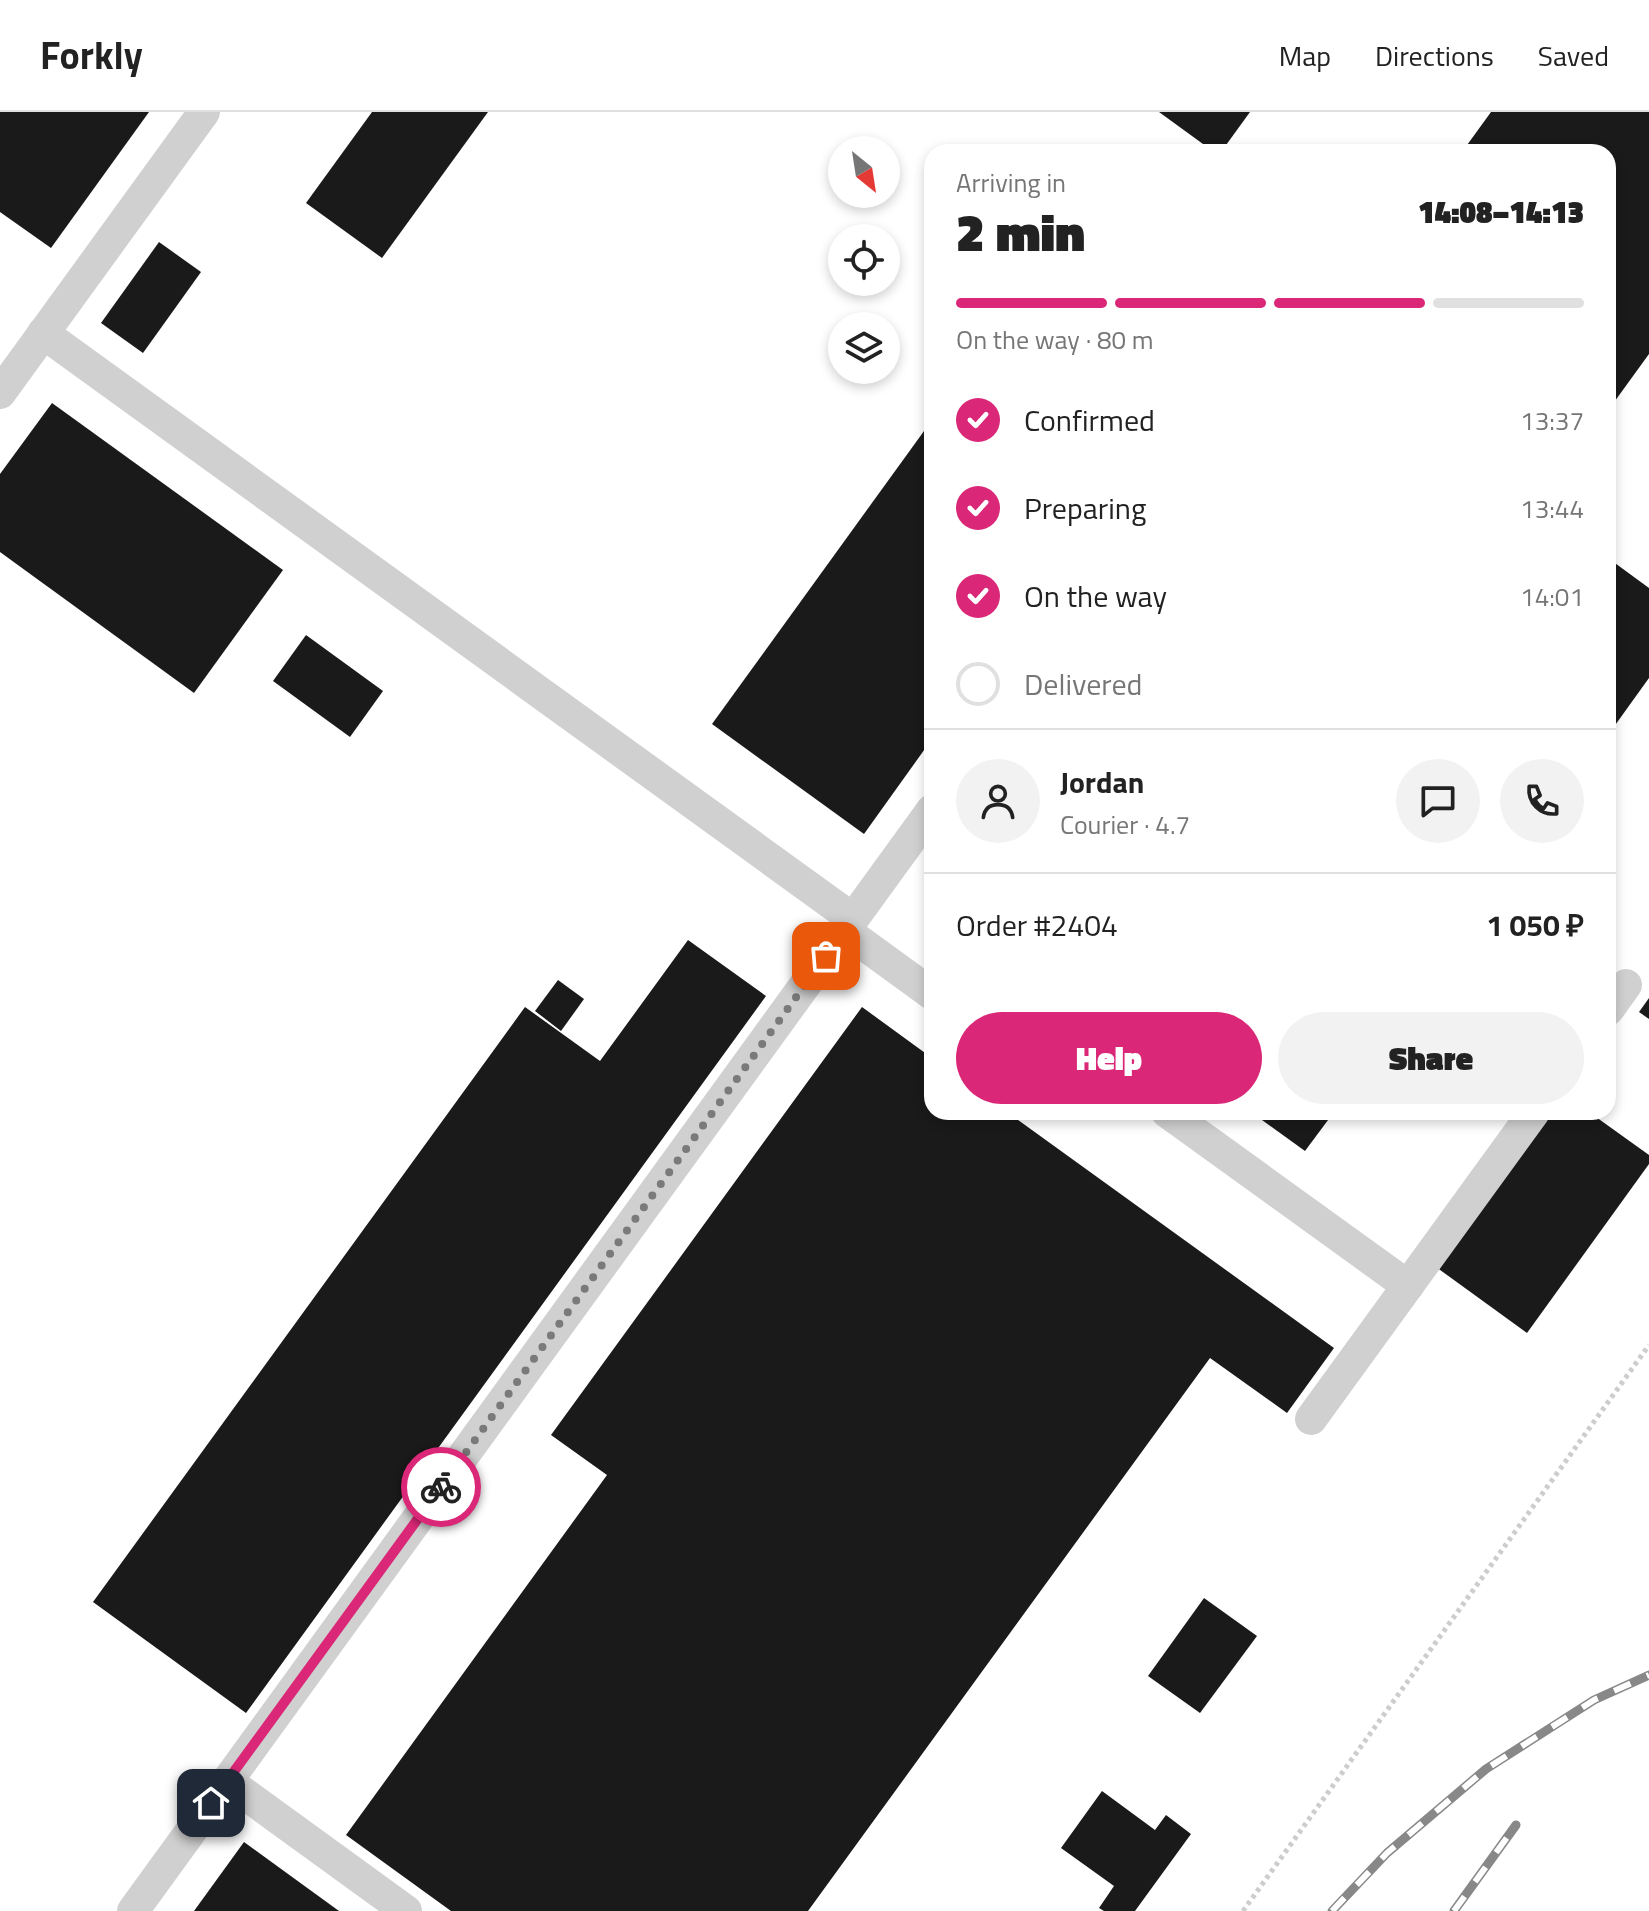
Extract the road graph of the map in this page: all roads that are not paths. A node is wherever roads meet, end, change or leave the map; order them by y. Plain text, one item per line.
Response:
1 (204, 112) edge
2 (43, 333) junction
3 (0, 393) edge
4 (924, 821) edge
5 (849, 925) junction
6 (924, 987) edge
7 (1178, 1120) edge
8 (1528, 1120) edge
9 (1408, 1286) junction
10 (1311, 1419) dead end
11 (227, 1781) junction
12 (133, 1911) edge
13 (406, 1911) edge

1 - 2 lane
2 - 3 lane
2 - 5 lane
4 - 5 lane
5 - 6 lane
5 - 11 lane
7 - 9 lane
8 - 9 lane
9 - 10 lane
11 - 12 lane
11 - 13 lane

